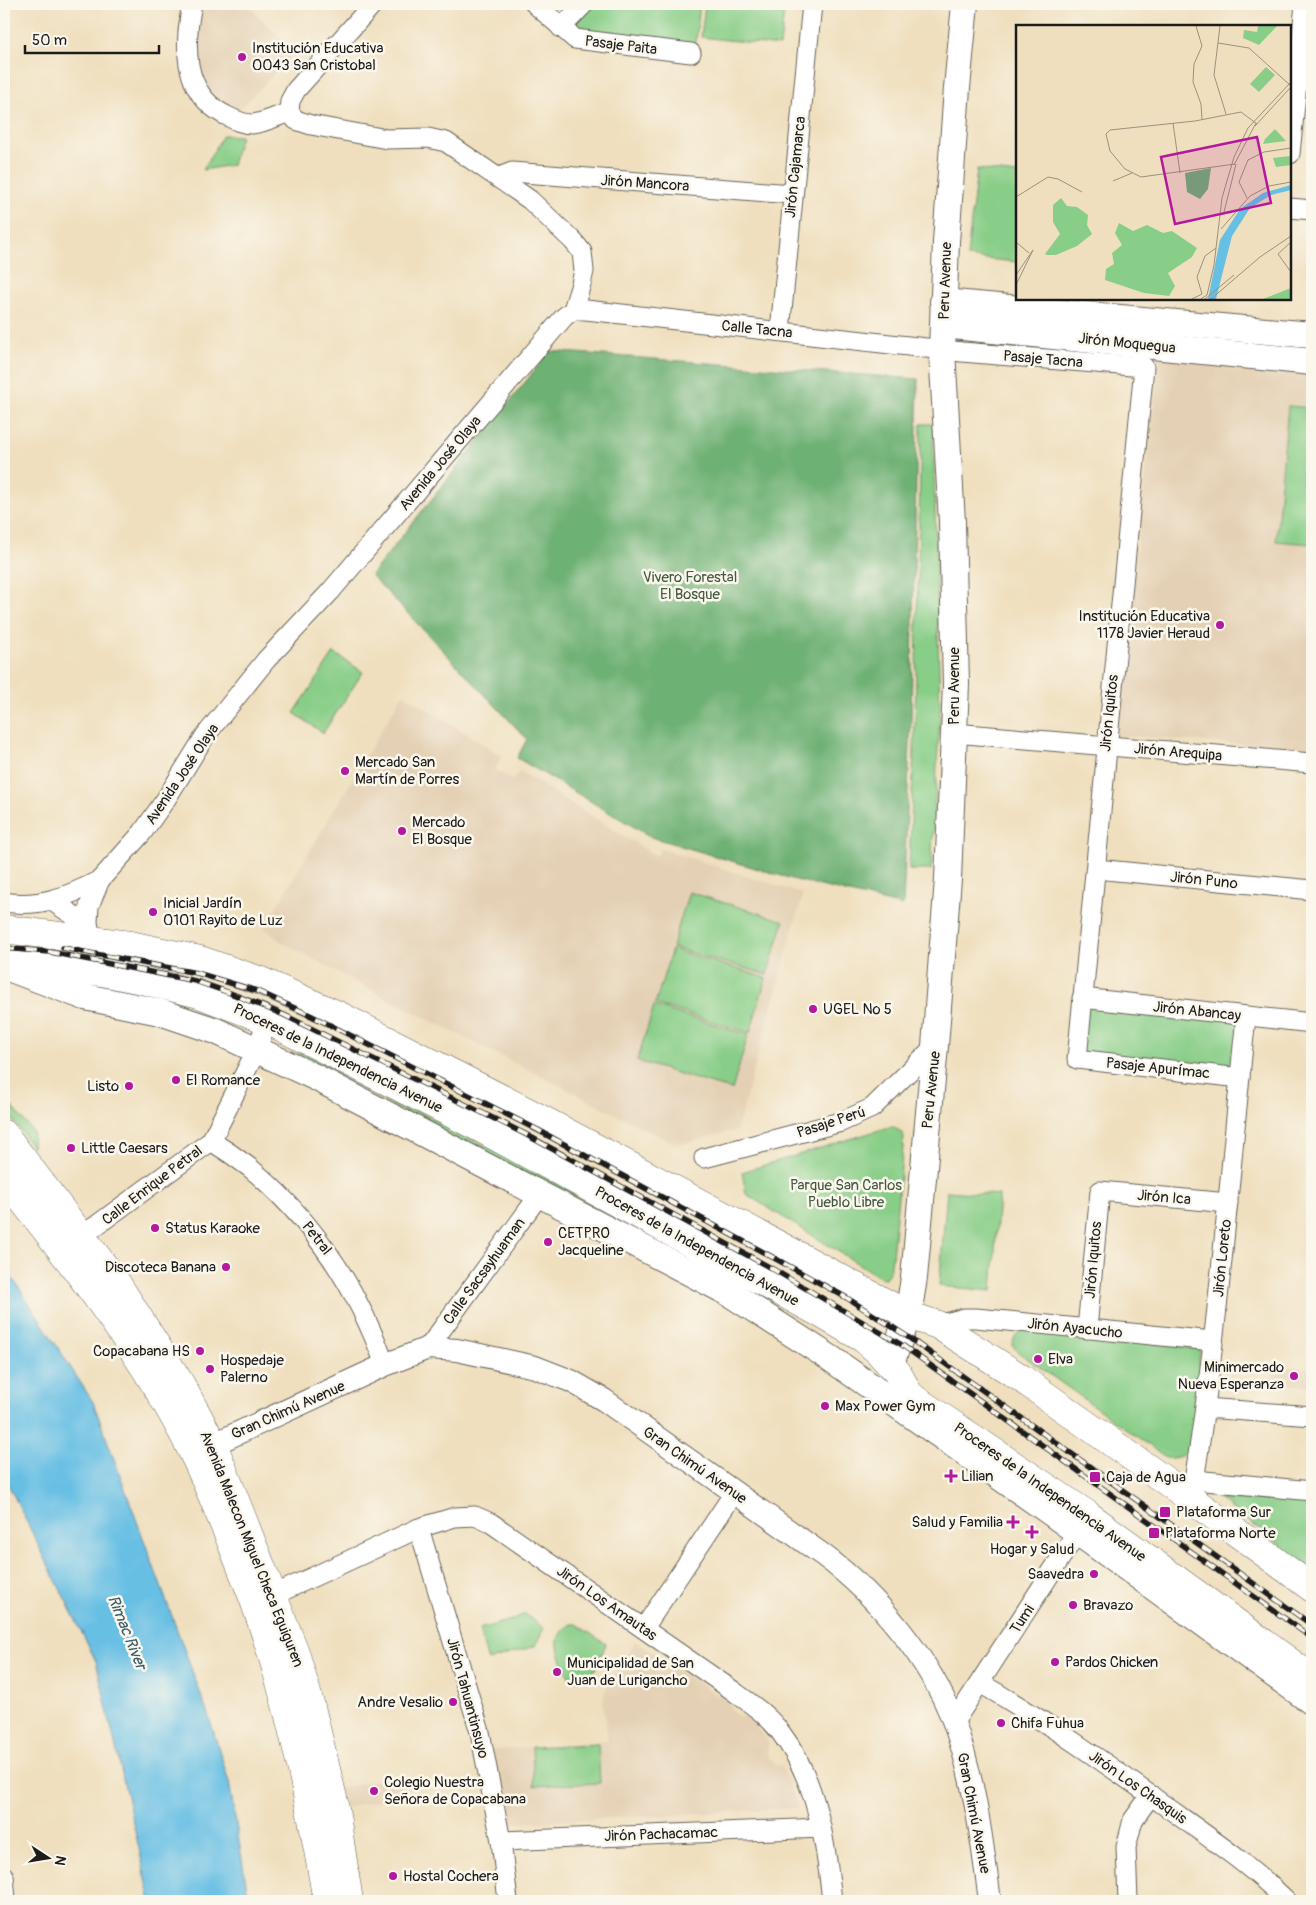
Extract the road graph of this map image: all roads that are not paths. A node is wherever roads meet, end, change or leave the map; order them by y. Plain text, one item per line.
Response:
1 (192, 4) edge
2 (374, 4) edge
3 (535, 4) edge
4 (584, 4) edge
5 (812, 4) edge
6 (965, 4) edge
7 (1305, 4) edge
8 (561, 28) junction
9 (691, 53) dead end
10 (1295, 60) edge
11 (289, 112) junction
12 (1291, 135) edge
13 (499, 177) junction
14 (792, 194) junction
15 (1291, 208) edge
16 (1312, 210) edge
17 (573, 310) junction
18 (943, 326) junction
19 (780, 331) junction
20 (1312, 335) edge
21 (1312, 362) edge
22 (1144, 367) joint
23 (954, 733) junction
24 (1106, 746) junction
25 (1312, 763) edge
26 (1096, 869) junction
27 (100, 880) junction
28 (1312, 890) edge
29 (52, 901) junction
30 (4, 902) edge
31 (4, 929) edge
32 (91, 940) junction
33 (4, 966) edge
34 (1082, 998) junction
35 (1246, 1016) junction
36 (267, 1020) junction
37 (1312, 1023) edge
38 (935, 1046) junction
39 (257, 1049) junction
40 (1077, 1059) joint
41 (1240, 1078) junction
42 (4, 1134) edge
43 (211, 1141) junction
44 (704, 1158) dead end
45 (4, 1178) edge
46 (1100, 1191) joint
47 (540, 1194) junction
48 (1228, 1203) junction
49 (82, 1236) junction
50 (908, 1315) junction
51 (938, 1325) junction
52 (1088, 1329) junction
53 (1213, 1341) junction
54 (428, 1348) junction
55 (891, 1364) junction
56 (385, 1365) junction
57 (1206, 1408) junction
58 (1312, 1416) edge
59 (203, 1449) junction
60 (1193, 1489) junction
61 (1312, 1492) edge
62 (734, 1494) junction
63 (1083, 1524) junction
64 (419, 1528) junction
65 (1312, 1588) edge
66 (264, 1599) junction
67 (644, 1628) junction
68 (1312, 1678) edge
69 (980, 1683) junction
70 (1312, 1702) edge
71 (954, 1722) junction
72 (1151, 1795) junction
73 (821, 1828) junction
74 (501, 1840) junction
75 (4, 1876) edge
76 (6, 1901) edge
77 (327, 1901) edge
78 (349, 1901) edge
79 (508, 1901) edge
80 (832, 1901) edge
81 (990, 1901) edge
82 (1128, 1901) edge
83 (1287, 1901) edge

1 - 11 street
2 - 11 street
3 - 8 street, Pasaje Paita
4 - 8 street
5 - 14 street, Jirón Cajamarca
6 - 18 main road, Peru Avenue
7 - 10 street
8 - 9 street, Pasaje Paita
10 - 12 street
11 - 13 street
13 - 14 street, Jirón Mancora
13 - 17 street
14 - 19 street, Jirón Cajamarca
15 - 16 street
17 - 19 street, Calle Tacna
17 - 27 street, Avenida José Olaya
18 - 19 street, Calle Tacna
18 - 20 main road, Jirón Moquegua
18 - 21 main road, Jirón Moquegua
18 - 22 street, Pasaje Tacna
18 - 23 main road, Peru Avenue
22 - 24 street, Jirón Iquitos
23 - 24 street, Jirón Arequipa
23 - 38 main road, Peru Avenue
24 - 25 street, Jirón Arequipa
24 - 26 street, Jirón Iquitos
26 - 28 street, Jirón Puno
26 - 34 street, Jirón Iquitos
27 - 29 street
27 - 32 street, Avenida José Olaya
29 - 30 street
29 - 32 street
31 - 32 main road
32 - 50 main road
33 - 36 main road, Proceres de la Independencia Avenue
33 - 39 main road, Proceres de la Independencia Avenue
34 - 35 street, Jirón Abancay
34 - 40 street, Jirón Iquitos
35 - 37 street, Jirón Abancay
35 - 41 street, Jirón Loreto
36 - 39 street, Calle Enrique Petral
36 - 55 main road, Proceres de la Independencia Avenue
38 - 44 street, Pasaje Perú
38 - 50 main road, Peru Avenue
39 - 43 street, Calle Enrique Petral
39 - 47 main road, Proceres de la Independencia Avenue
40 - 41 street, Pasaje Apurímac
41 - 48 street, Jirón Loreto
42 - 49 main road, Avenida Malecon Miguel Checa Eguiguren
43 - 49 street, Calle Enrique Petral
43 - 56 street, Petral
45 - 59 main road, Avenida Malecon Miguel Checa Eguiguren
46 - 48 street, Jirón Ica
46 - 52 street, Jirón Iquitos
47 - 54 street, Calle Sacsayhuaman
47 - 63 main road, Proceres de la Independencia Avenue
48 - 53 street, Jirón Loreto
49 - 59 main road, Avenida Malecon Miguel Checa Eguiguren
50 - 51 main road
50 - 55 main road, Peru Avenue
51 - 52 street, Jirón Ayacucho
51 - 60 main road
52 - 53 street, Jirón Ayacucho
53 - 57 street, Jirón Loreto
54 - 56 street, Gran Chimú Avenue
54 - 62 street, Gran Chimú Avenue
55 - 63 main road, Proceres de la Independencia Avenue
56 - 59 street, Gran Chimú Avenue
57 - 58 street
57 - 60 street, Jirón Loreto
59 - 66 main road, Avenida Malecon Miguel Checa Eguiguren
60 - 61 street
60 - 65 main road
62 - 67 street
62 - 71 street, Gran Chimú Avenue
63 - 68 main road, Proceres de la Independencia Avenue
63 - 69 street, Tumi
63 - 70 main road, Proceres de la Independencia Avenue
64 - 66 street, Jirón Los Amautas
64 - 67 street, Jirón Los Amautas
64 - 74 street, Jirón Tahuantinsuyo
66 - 77 main road, Avenida Malecon Miguel Checa Eguiguren
66 - 78 main road, Avenida Malecon Miguel Checa Eguiguren
67 - 73 street, Jirón Los Amautas
69 - 71 street, Tumi
69 - 72 street, Jirón Los Chasquis
71 - 81 street, Gran Chimú Avenue
72 - 82 street
72 - 83 street, Jirón Los Chasquis
73 - 74 street, Jirón Pachacamac
73 - 80 street, Jirón Los Amautas
74 - 79 street, Jirón Tahuantinsuyo
75 - 76 street

